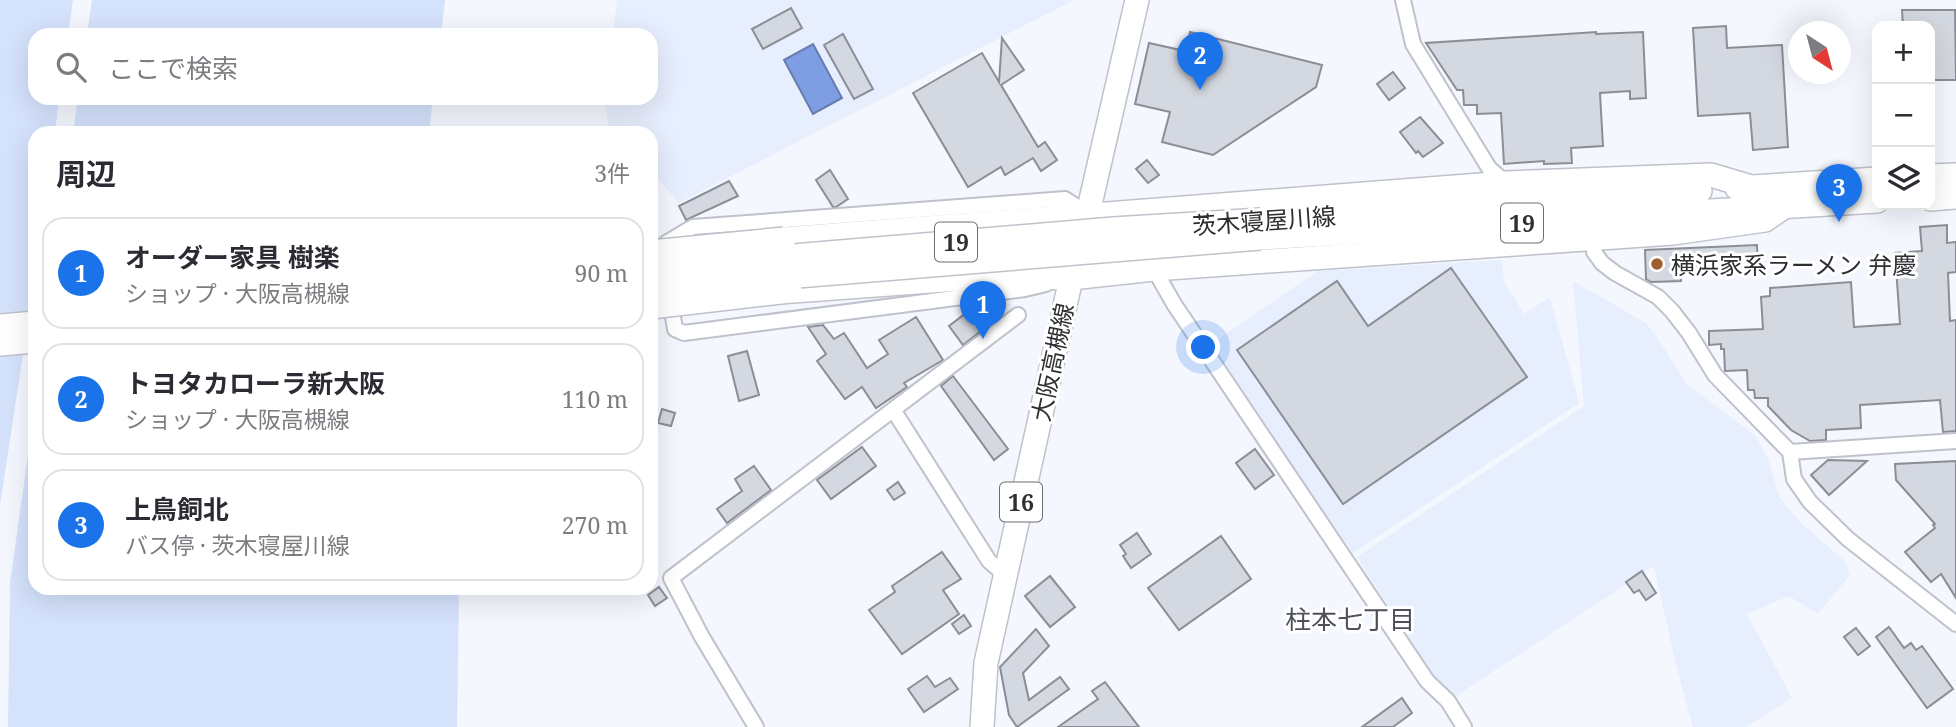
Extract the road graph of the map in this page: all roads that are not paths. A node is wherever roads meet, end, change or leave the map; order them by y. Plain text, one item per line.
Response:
1 (1137, 0) edge
2 (1403, 0) edge
3 (1956, 175) edge
4 (1935, 176) edge
5 (1872, 179) edge
6 (1506, 183) junction
7 (1751, 187) junction
8 (1956, 197) edge
9 (1935, 199) edge
10 (1872, 201) edge
11 (1784, 207) junction
12 (1088, 214) junction
13 (1261, 229) junction
14 (1593, 239) junction
15 (658, 251) edge
16 (658, 267) edge
17 (1154, 269) junction
18 (1071, 278) junction
19 (658, 287) edge
20 (658, 306) edge
21 (1018, 315) dead end
22 (28, 324) edge
23 (0, 326) edge
24 (28, 342) edge
25 (0, 344) edge
26 (894, 411) junction
27 (1956, 441) edge
28 (1790, 452) junction
29 (1005, 575) junction
30 (1956, 624) edge
31 (756, 727) edge
32 (982, 727) edge
33 (1464, 727) edge

1 - 12 main road, 大阪高槻線 / 16
2 - 6 street
3 - 4 main road
5 - 7 main road, 茨木寝屋川線 / 19
6 - 7 main road
6 - 12 main road
7 - 13 main road, 茨木寝屋川線 / 19
8 - 9 main road
10 - 11 main road, 茨木寝屋川線 / 19
11 - 13 main road, 茨木寝屋川線 / 19
11 - 14 main road
12 - 15 main road, bridge
12 - 18 main road, 大阪高槻線 / 16
12 - 18 street
13 - 16 main road, 茨木寝屋川線 / 19, bridge
13 - 19 main road, 茨木寝屋川線 / 19, bridge
14 - 17 main road
14 - 28 street
17 - 18 main road
17 - 33 street
18 - 20 main road, bridge
18 - 29 main road, 大阪高槻線 / 16
21 - 26 street
22 - 23 main road
24 - 25 main road
26 - 29 street
26 - 31 street
27 - 28 street
28 - 30 street
29 - 32 main road, 大阪高槻線 / 16

